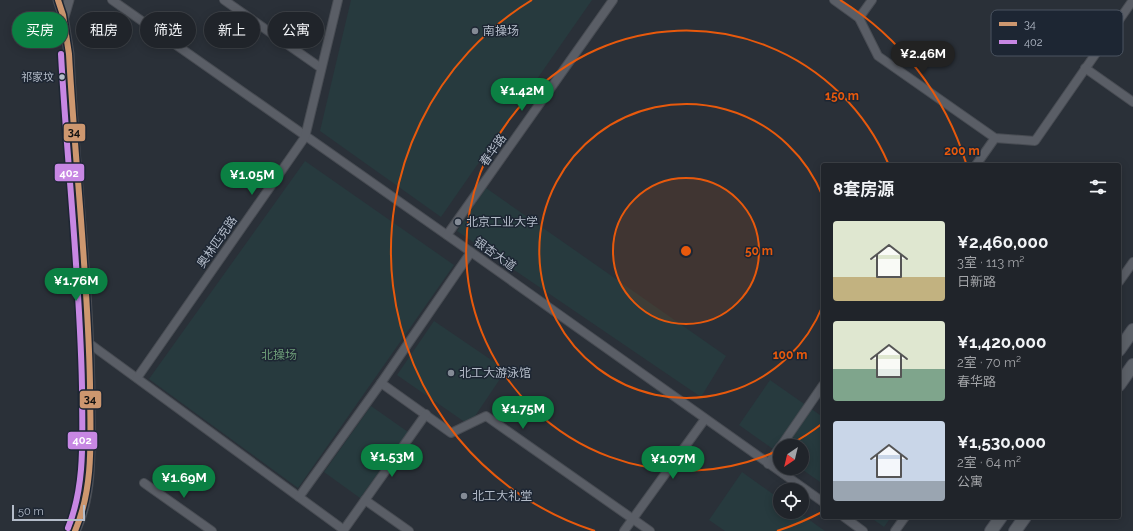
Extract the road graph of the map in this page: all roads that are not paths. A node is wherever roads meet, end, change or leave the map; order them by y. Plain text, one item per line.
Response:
1 (51, 0) edge
2 (58, 0) edge
3 (69, 0) edge
4 (112, 0) edge
5 (224, 0) edge
6 (338, 0) edge
7 (613, 0) edge
8 (834, 0) edge
9 (872, 0) edge
10 (1133, 0) edge
11 (59, 12) edge
12 (62, 12) edge
13 (66, 12) edge
14 (1123, 14) edge
15 (859, 18) junction
16 (68, 47) edge
17 (1093, 56) edge
18 (321, 68) junction
19 (1085, 68) junction
20 (1133, 102) edge
21 (305, 137) junction
22 (995, 138) junction
23 (977, 163) edge
24 (447, 236) junction
25 (471, 252) junction
26 (1133, 262) edge
27 (1121, 279) edge
28 (1133, 330) edge
29 (90, 344) junction
30 (1121, 347) edge
31 (1133, 365) edge
32 (137, 378) junction
33 (1121, 382) edge
34 (381, 383) junction
35 (821, 388) edge
36 (426, 414) junction
37 (704, 419) junction
38 (786, 439) edge
39 (773, 457) edge
40 (768, 464) junction
41 (144, 483) dead end
42 (299, 497) junction
43 (365, 500) junction
44 (821, 501) edge
45 (633, 519) junction
46 (847, 519) edge
47 (903, 519) edge
48 (1000, 519) edge
49 (1024, 519) edge
50 (75, 531) edge
51 (212, 531) edge
52 (344, 531) edge
53 (408, 531) edge
54 (624, 531) edge
55 (650, 531) edge
56 (864, 531) edge
57 (895, 531) edge
58 (992, 531) edge
59 (1015, 531) edge

1 - 11 street
2 - 12 street
3 - 13 street
4 - 21 street, 银杏大道
5 - 18 street
6 - 18 street, 奥林匹克路
7 - 24 street, 春华路
8 - 15 street
9 - 15 street
10 - 14 street
15 - 22 street
16 - 29 street
17 - 19 street
18 - 21 street, 奥林匹克路
19 - 20 street
19 - 22 street
21 - 24 street, 银杏大道
21 - 32 street, 奥林匹克路
22 - 23 street
24 - 25 street, 银杏大道
25 - 34 street
25 - 37 street, 银杏大道
26 - 27 street
28 - 30 main road
29 - 32 street
29 - 50 street
31 - 33 main road
32 - 42 street
34 - 36 street
34 - 42 street
35 - 38 street
36 - 43 street
36 - 45 street
37 - 40 street, 银杏大道
37 - 45 street
39 - 40 street
40 - 44 street, 银杏大道
41 - 51 street
42 - 52 street
43 - 52 street
43 - 53 street
45 - 54 street
45 - 55 street
46 - 56 street
47 - 57 street
48 - 58 main road
49 - 59 main road

